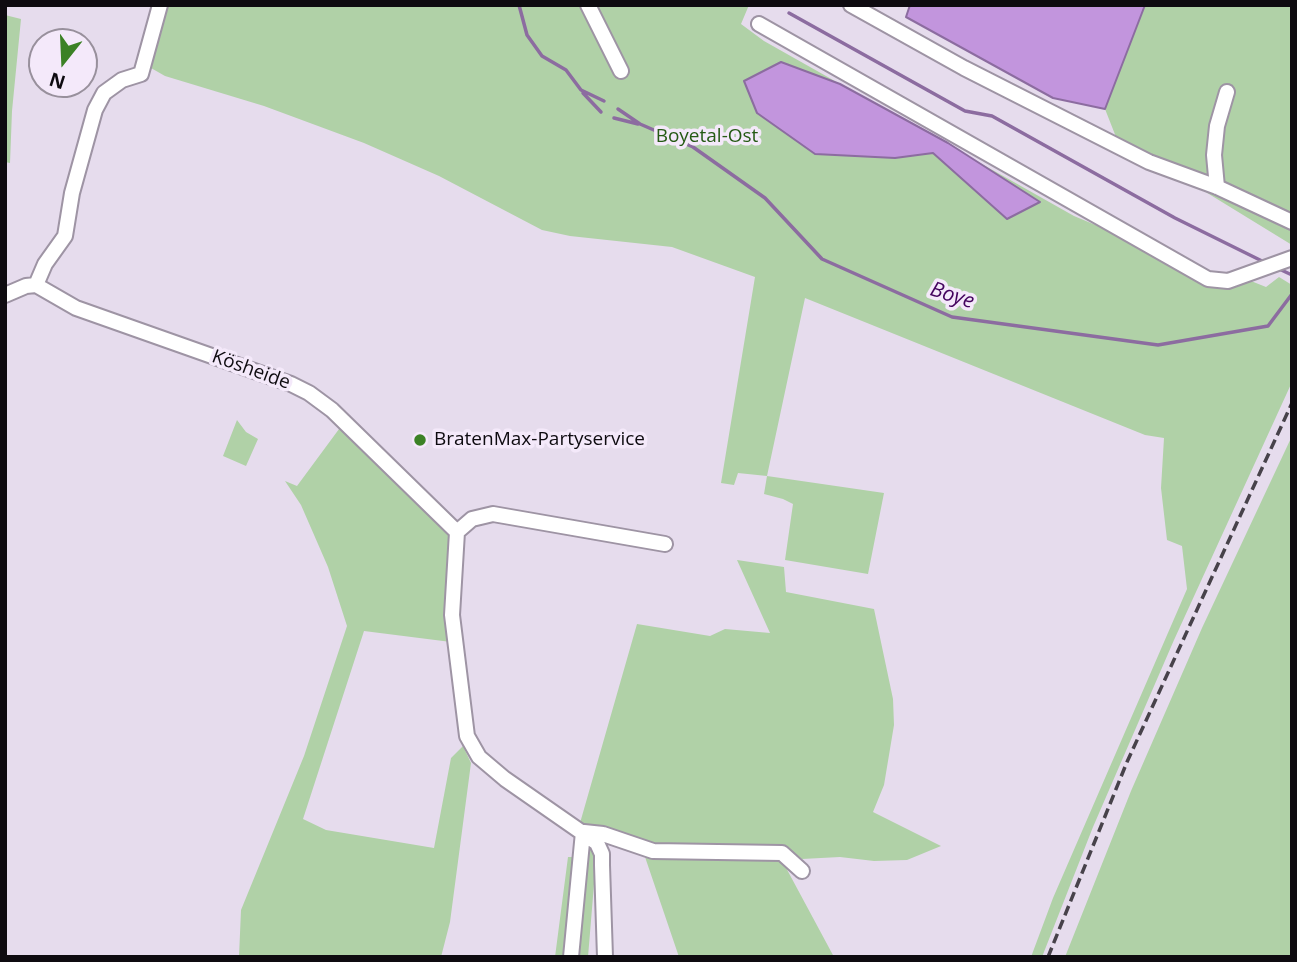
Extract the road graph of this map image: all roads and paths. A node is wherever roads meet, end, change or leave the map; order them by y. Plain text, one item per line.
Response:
1 (160, 5) edge
2 (587, 5) edge
3 (851, 5) edge
4 (759, 24) dead end
5 (621, 71) dead end
6 (1227, 92) dead end
7 (1217, 187) junction
8 (1292, 222) edge
9 (1292, 258) edge
10 (36, 285) junction
11 (5, 295) edge
12 (457, 532) junction
13 (665, 544) dead end
14 (583, 832) junction
15 (802, 871) dead end
16 (571, 957) edge
17 (605, 957) edge

1 - 10 street
2 - 5 street
3 - 7 street
4 - 9 street
6 - 7 street
7 - 8 street
10 - 11 street
10 - 12 street, Kösheide
12 - 13 street
12 - 14 street
14 - 15 street
14 - 16 street
14 - 17 street

